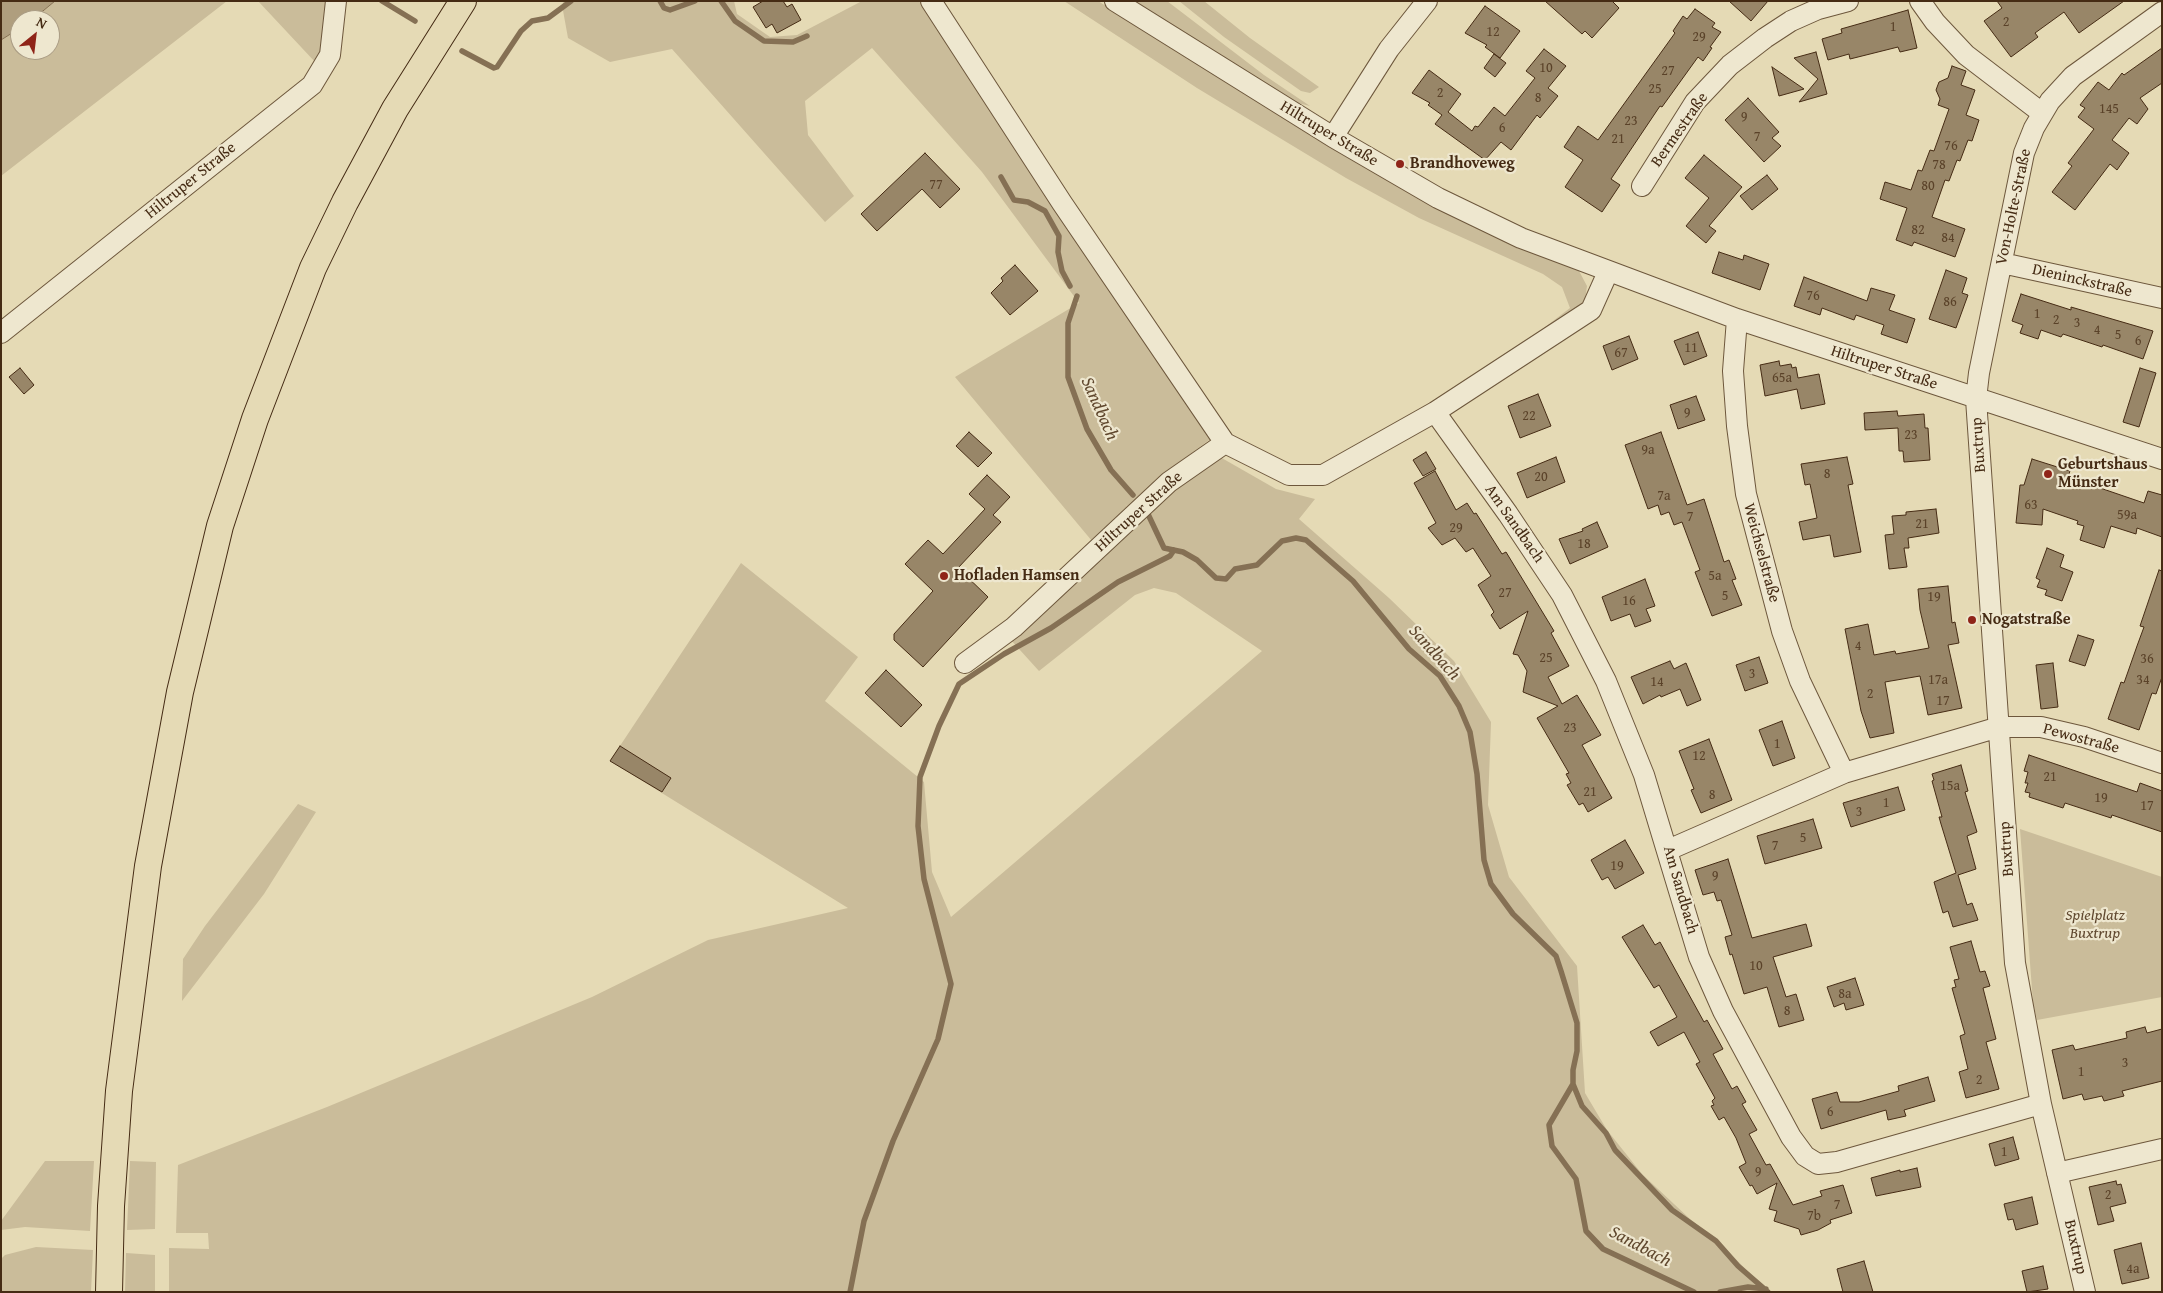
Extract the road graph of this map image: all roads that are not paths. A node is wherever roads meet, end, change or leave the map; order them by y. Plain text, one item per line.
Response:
1 (336, 1) edge
2 (463, 1) edge
3 (931, 1) edge
4 (1115, 1) edge
5 (1427, 1) edge
6 (1848, 1) edge
7 (1920, 1) edge
8 (2162, 12) edge
9 (2042, 113) junction
10 (1333, 137) junction
11 (1642, 186) dead end
12 (2002, 263) junction
13 (1608, 272) junction
14 (2162, 298) edge
15 (1737, 319) junction
16 (1, 333) edge
17 (1976, 399) junction
18 (1435, 412) junction
19 (1225, 443) junction
20 (2162, 459) edge
21 (965, 663) dead end
22 (1999, 727) junction
23 (2162, 763) edge
24 (1844, 773) junction
25 (1668, 850) junction
26 (2041, 1104) junction
27 (2162, 1149) edge
28 (2057, 1173) junction
29 (109, 1285) edge
30 (2085, 1292) edge

1 - 16 street, Hiltruper Straße
2 - 29 main road
3 - 19 street
4 - 10 street, Hiltruper Straße
5 - 10 street
6 - 11 street, Bermestraße
7 - 9 street
8 - 9 street, Von-Holte-Straße
9 - 12 street, Von-Holte-Straße
10 - 13 street, Hiltruper Straße
12 - 14 street, Dieninckstraße
12 - 17 street, Von-Holte-Straße
13 - 15 street, Hiltruper Straße
13 - 18 street
15 - 17 street, Hiltruper Straße
15 - 24 street, Weichselstraße
17 - 20 street, Hiltruper Straße
17 - 22 street, Buxtrup
18 - 19 street
18 - 25 street, Am Sandbach
19 - 21 street, Hiltruper Straße
22 - 23 street, Pewostraße
22 - 24 street
22 - 26 street, Buxtrup
24 - 25 street
25 - 26 street, Am Sandbach
26 - 28 street, Buxtrup
27 - 28 street
28 - 30 street, Buxtrup

